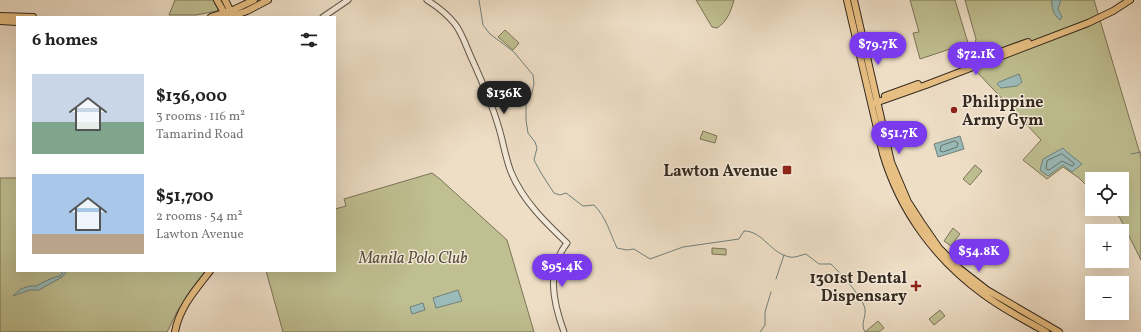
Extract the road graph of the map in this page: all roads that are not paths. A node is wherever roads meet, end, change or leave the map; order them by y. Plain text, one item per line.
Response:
1 (217, 0) edge
2 (225, 0) edge
3 (254, 0) edge
4 (268, 0) edge
5 (348, 0) edge
6 (427, 0) edge
7 (847, 0) edge
8 (854, 0) edge
9 (1123, 0) edge
10 (1130, 0) edge
11 (245, 14) edge
12 (230, 15) edge
13 (0, 16) edge
14 (16, 16) edge
15 (324, 16) edge
16 (0, 21) edge
17 (16, 22) edge
18 (925, 83) junction
19 (874, 87) junction
20 (889, 96) junction
21 (874, 101) junction
22 (879, 112) junction
23 (209, 272) edge
24 (175, 332) edge
25 (564, 332) edge
26 (1046, 332) edge
27 (1058, 332) edge

1 - 12 main road
2 - 12 main road
3 - 12 main road
4 - 11 main road
5 - 15 street
6 - 25 street
7 - 21 main road
8 - 19 main road
9 - 18 main road
10 - 18 main road
11 - 12 main road
13 - 14 main road
16 - 17 main road
18 - 20 main road
19 - 20 main road
19 - 21 main road
20 - 21 main road
20 - 22 main road
21 - 22 main road
21 - 26 main road
22 - 27 main road
23 - 24 main road

